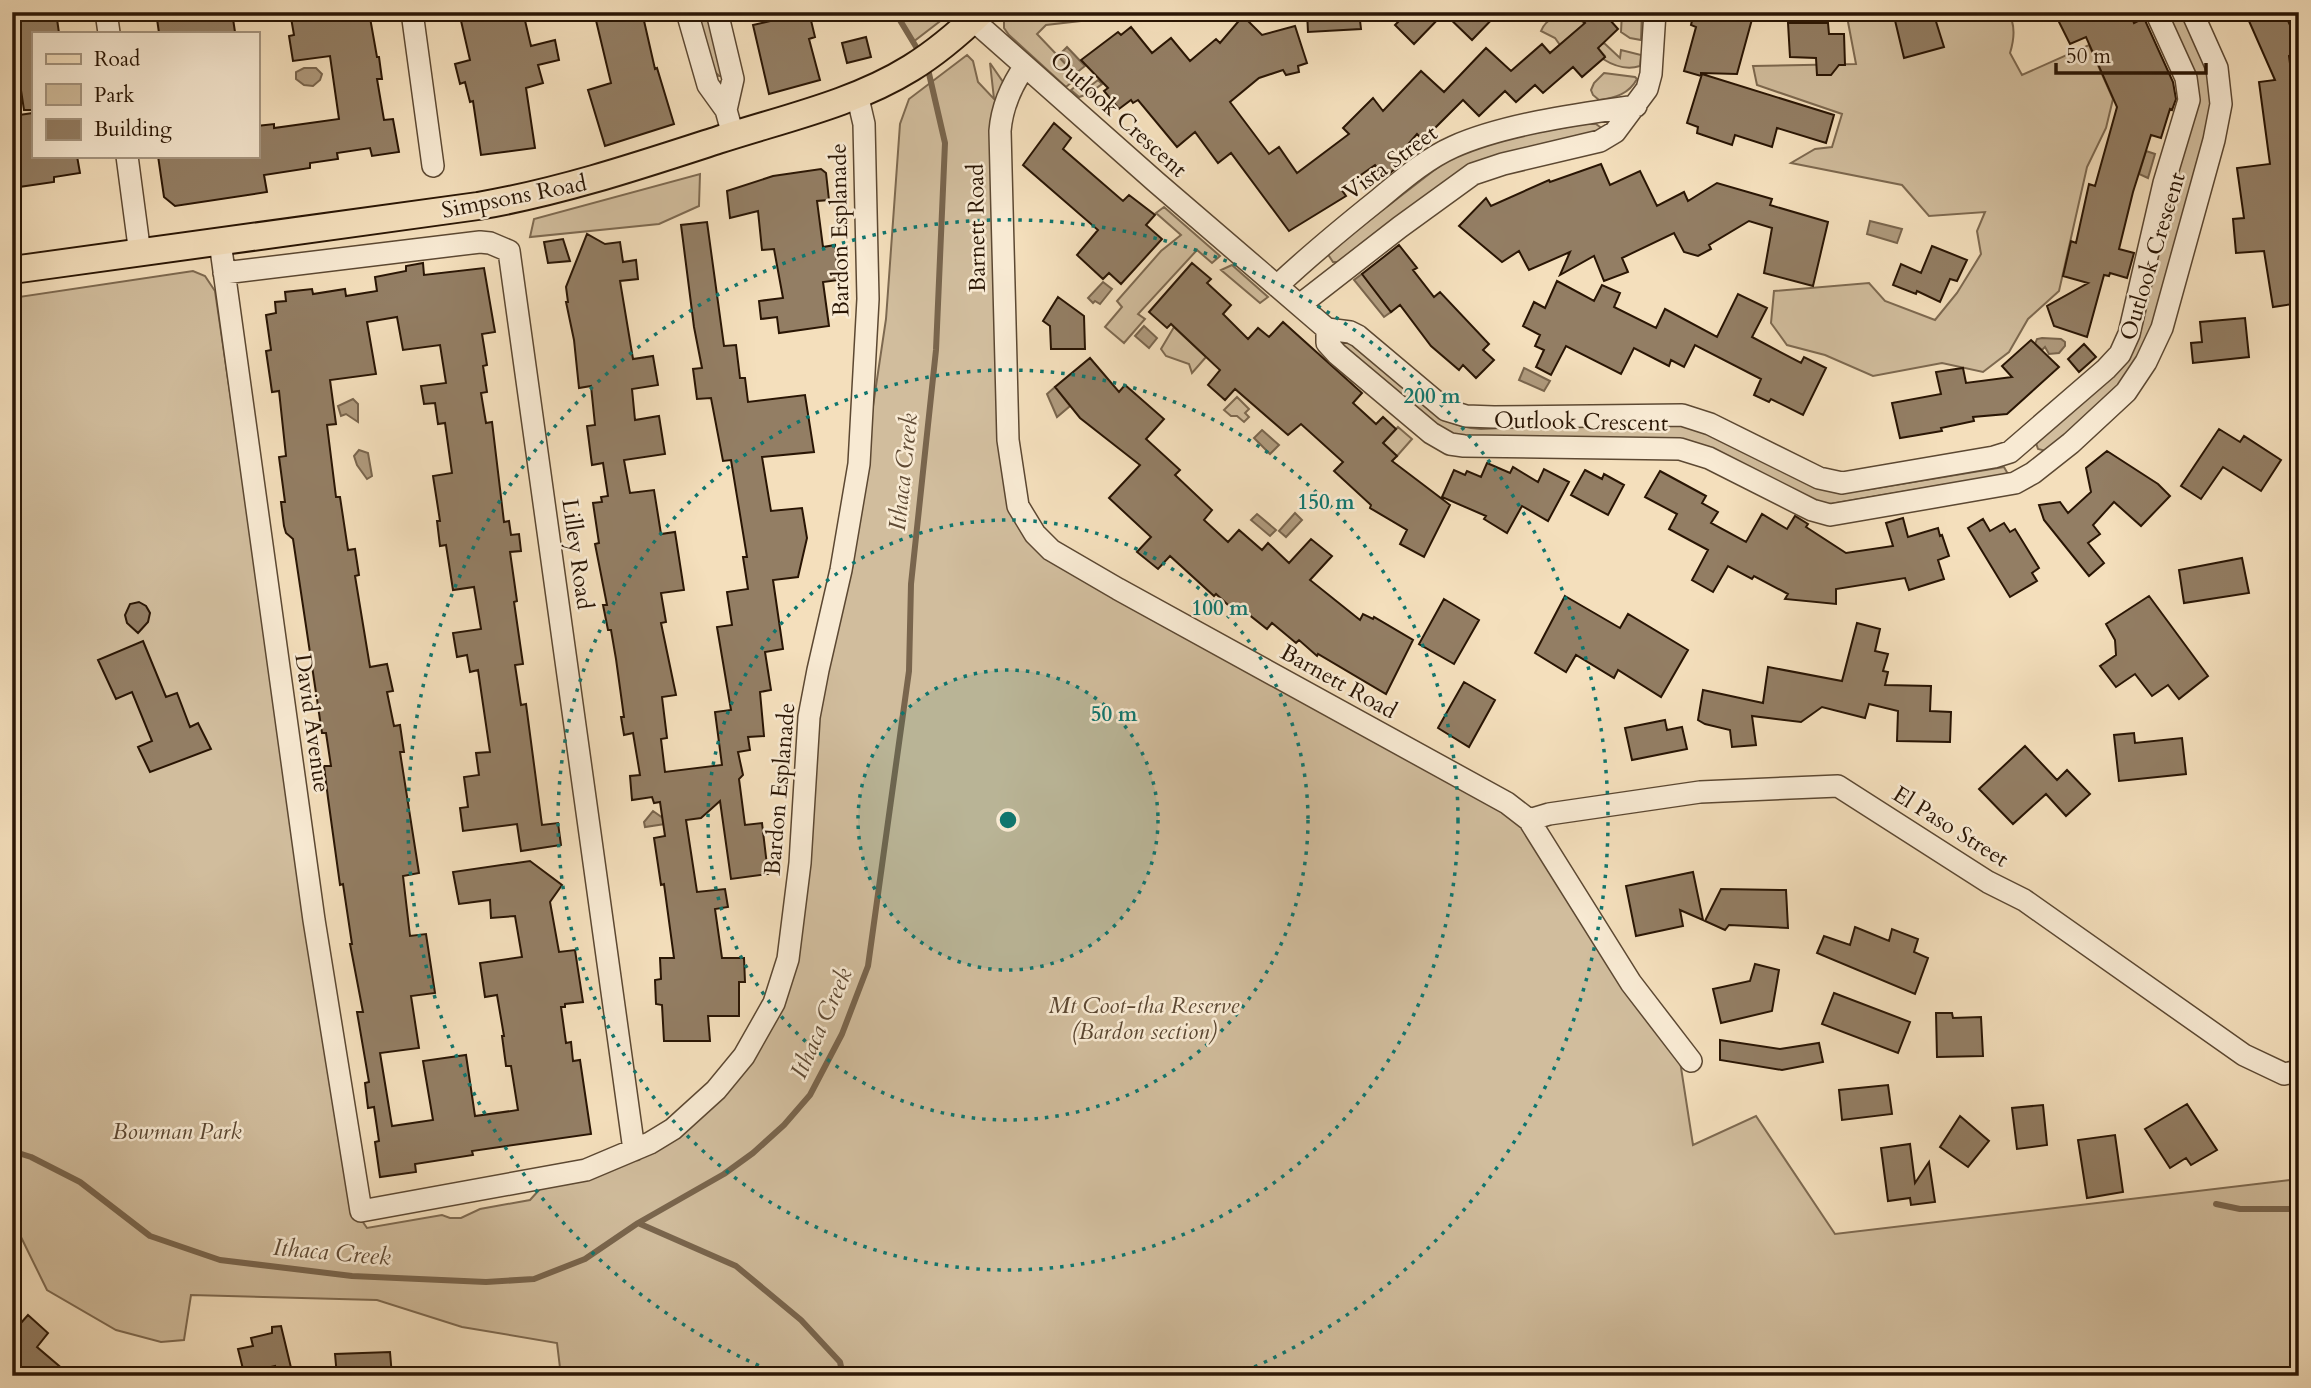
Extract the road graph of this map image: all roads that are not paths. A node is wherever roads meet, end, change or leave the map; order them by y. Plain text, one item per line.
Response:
1 (106, 12) edge
2 (412, 12) edge
3 (687, 12) edge
4 (717, 12) edge
5 (1655, 12) edge
6 (2156, 12) edge
7 (2192, 12) edge
8 (977, 16) edge
9 (109, 32) edge
10 (1025, 66) junction
11 (857, 94) junction
12 (1636, 106) junction
13 (729, 123) junction
14 (127, 158) edge
15 (433, 166) dead end
16 (219, 242) junction
17 (140, 254) junction
18 (12, 270) edge
19 (224, 274) junction
20 (1277, 286) junction
21 (1301, 304) junction
22 (1327, 329) junction
23 (2014, 450) junction
24 (2033, 473) junction
25 (1529, 820) junction
26 (1691, 1061) dead end
27 (2299, 1071) edge
28 (634, 1150) junction
29 (360, 1211) joint

1 - 9 street
2 - 15 street
3 - 13 street
4 - 13 street
5 - 12 street
6 - 23 street, Outlook Crescent
7 - 24 street, Outlook Crescent
8 - 10 street, Outlook Crescent
8 - 11 main road, Simpsons Road
10 - 20 street, Outlook Crescent
10 - 25 street, Barnett Road
11 - 13 main road, Simpsons Road
11 - 28 street, Bardon Esplanade
12 - 20 street, Vista Street
12 - 21 street
13 - 16 main road, Simpsons Road
14 - 17 street
16 - 17 main road, Simpsons Road
16 - 19 street, David Avenue
17 - 18 main road, Simpsons Road
19 - 28 street, Lilley Road
19 - 29 street, David Avenue
20 - 21 street, Outlook Crescent
21 - 22 street, Outlook Crescent
22 - 23 street, Outlook Crescent
22 - 24 street, Outlook Crescent
23 - 24 street
25 - 26 street, Barnett Road
25 - 27 street, El Paso Street
28 - 29 street, Bardon Esplanade

